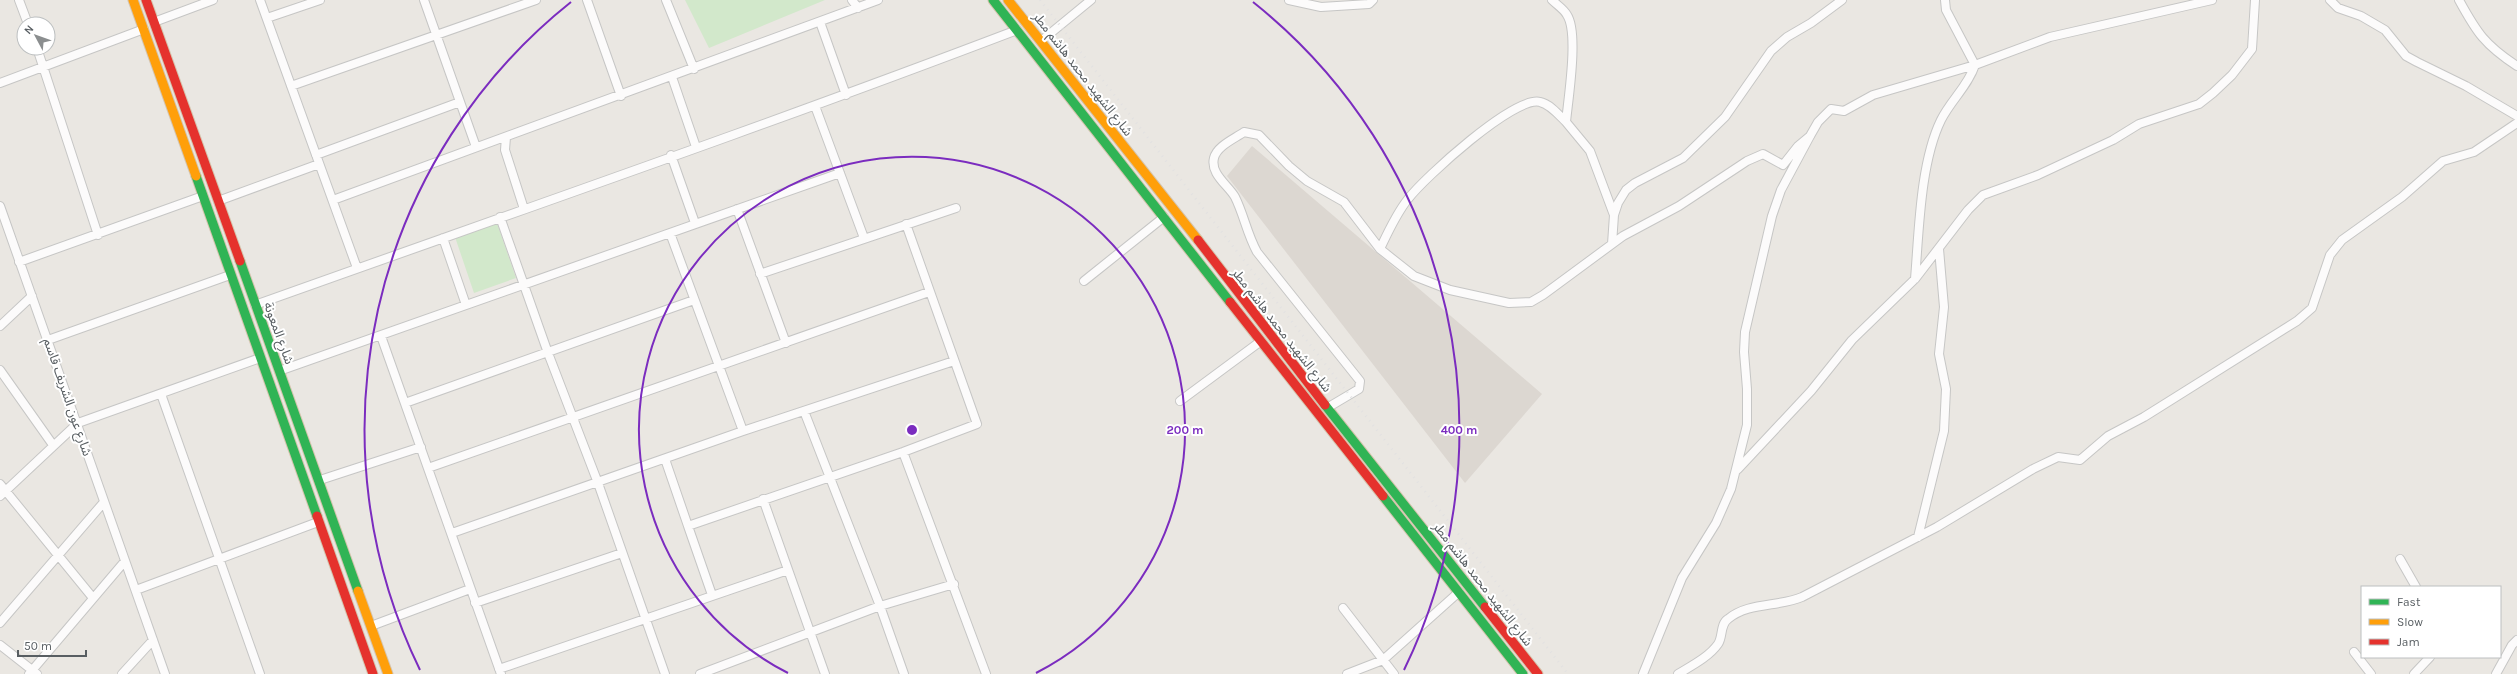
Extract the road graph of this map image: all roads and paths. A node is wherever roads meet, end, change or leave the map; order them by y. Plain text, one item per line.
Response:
1 (19, 0) edge
2 (133, 0) edge
3 (146, 0) edge
4 (213, 0) edge
5 (260, 0) edge
6 (320, 0) edge
7 (424, 0) edge
8 (536, 0) edge
9 (587, 0) edge
10 (666, 0) edge
11 (852, 0) edge
12 (878, 0) edge
13 (993, 0) edge
14 (1008, 0) edge
15 (1091, 0) edge
16 (1289, 0) edge
17 (1372, 0) edge
18 (1552, 0) edge
19 (1842, 0) edge
20 (1945, 0) edge
21 (2212, 0) edge
22 (2255, 0) edge
23 (2330, 0) edge
24 (2459, 0) edge
25 (858, 8) junction
26 (25, 16) edge
27 (267, 18) junction
28 (154, 22) junction
29 (820, 22) junction
30 (144, 30) junction
31 (1017, 30) junction
32 (436, 34) junction
33 (1041, 41) junction
34 (40, 56) edge
35 (1975, 65) junction
36 (2517, 66) edge
37 (44, 68) junction
38 (694, 69) junction
39 (672, 77) junction
40 (0, 83) edge
41 (291, 86) junction
42 (846, 95) junction
43 (621, 96) junction
44 (460, 102) junction
45 (815, 106) junction
46 (2517, 116) edge
47 (1566, 122) junction
48 (2517, 123) edge
49 (1810, 136) junction
50 (506, 137) junction
51 (476, 147) junction
52 (696, 147) junction
53 (316, 155) junction
54 (671, 155) junction
55 (319, 164) junction
56 (840, 173) junction
57 (203, 196) junction
58 (333, 200) junction
59 (218, 201) junction
60 (0, 206) edge
61 (956, 208) dead end
62 (524, 209) junction
63 (737, 209) junction
64 (1614, 215) junction
65 (1164, 217) junction
66 (500, 218) junction
67 (695, 223) junction
68 (906, 224) junction
69 (670, 232) junction
70 (98, 235) junction
71 (443, 238) junction
72 (864, 238) junction
73 (1612, 244) junction
74 (1380, 249) junction
75 (1939, 249) junction
76 (19, 262) junction
77 (357, 268) junction
78 (760, 274) junction
79 (230, 275) junction
80 (1915, 279) junction
81 (1084, 281) dead end
82 (524, 284) junction
83 (929, 292) junction
84 (32, 296) junction
85 (694, 300) junction
86 (255, 304) junction
87 (466, 305) junction
88 (0, 326) edge
89 (381, 336) junction
90 (48, 340) junction
91 (1261, 341) junction
92 (786, 343) junction
93 (548, 352) junction
94 (260, 358) junction
95 (954, 361) junction
96 (718, 366) junction
97 (0, 370) edge
98 (279, 371) junction
99 (161, 394) junction
100 (1180, 401) dead end
101 (405, 403) junction
102 (1327, 408) junction
103 (804, 411) junction
104 (573, 417) junction
105 (78, 423) junction
106 (743, 431) junction
107 (53, 445) junction
108 (420, 447) junction
109 (903, 452) junction
110 (665, 459) junction
111 (428, 468) junction
112 (1736, 471) junction
113 (828, 478) junction
114 (320, 480) junction
115 (598, 483) junction
116 (0, 484) edge
117 (3, 493) edge
118 (764, 499) junction
119 (104, 502) junction
120 (318, 522) junction
121 (688, 526) junction
122 (452, 533) junction
123 (1918, 537) junction
124 (622, 553) junction
125 (57, 556) junction
126 (219, 558) junction
127 (2400, 559) dead end
128 (124, 561) junction
129 (788, 570) junction
130 (954, 584) junction
131 (2415, 586) edge
132 (470, 589) junction
133 (136, 590) junction
134 (1459, 592) junction
135 (712, 595) junction
136 (93, 598) junction
137 (476, 603) junction
138 (880, 606) junction
139 (1343, 608) dead end
140 (645, 619) junction
141 (0, 623) edge
142 (371, 626) junction
143 (811, 632) junction
144 (153, 640) junction
145 (2517, 640) edge
146 (0, 645) edge
147 (2354, 652) dead end
148 (2429, 658) edge
149 (1383, 660) junction
150 (500, 671) edge
151 (33, 673) edge
152 (122, 674) edge
153 (166, 674) edge
154 (260, 674) edge
155 (373, 674) edge
156 (388, 674) edge
157 (664, 674) edge
158 (700, 674) edge
159 (825, 674) edge
160 (904, 674) edge
161 (986, 674) edge
162 (1347, 674) edge
163 (1394, 674) edge
164 (1523, 674) edge
165 (1538, 674) edge
166 (1643, 674) edge
167 (1678, 674) edge
168 (2371, 674) edge
169 (2414, 674) edge
170 (2496, 674) edge

1 - 26 street
2 - 30 main road, شارع المعونة
3 - 28 main road, شارع المعونة
4 - 28 street
5 - 27 street
6 - 27 street
7 - 32 street
8 - 32 street
9 - 43 street
10 - 38 street
11 - 25 street
12 - 25 street
13 - 31 main road, شارع الشهيد محمد هاشم مطر
14 - 33 main road, شارع الشهيد محمد هاشم مطر
15 - 33 street
16 - 17 street
18 - 47 street
19 - 64 street
20 - 35 street
21 - 35 street
22 - 75 street
23 - 46 street
24 - 36 street
25 - 29 street
27 - 41 street
28 - 59 main road, شارع المعونة
29 - 38 street
29 - 42 street
30 - 37 street
30 - 57 main road, شارع المعونة
31 - 42 street
31 - 65 main road, شارع الشهيد محمد هاشم مطر
32 - 41 street
32 - 44 street
33 - 102 main road, شارع الشهيد محمد هاشم مطر
34 - 37 street
35 - 49 street
35 - 80 street
37 - 40 street
37 - 70 street
38 - 39 street
39 - 43 street
39 - 52 street
41 - 53 street
42 - 45 street
43 - 50 street
44 - 51 street
44 - 53 street
45 - 52 street
45 - 56 street
47 - 64 street
47 - 74 street
48 - 123 street
49 - 73 street
49 - 112 street
50 - 51 street
50 - 62 street
51 - 58 street
52 - 54 street
53 - 55 street
54 - 62 street
54 - 67 street
55 - 58 street
55 - 59 street
56 - 63 street
56 - 72 street
57 - 70 street
57 - 79 main road, شارع المعونة
58 - 77 street
59 - 86 main road, شارع المعونة
60 - 76 street, شارع عون الشريف قاسم
61 - 68 street
62 - 66 street
63 - 67 street
63 - 78 street
64 - 73 street
65 - 81 street
65 - 91 main road, شارع الشهيد محمد هاشم مطر
66 - 71 street
66 - 82 street
67 - 69 street
68 - 72 street
68 - 83 street
69 - 82 street
69 - 85 street
70 - 76 street
71 - 77 street
71 - 87 street
72 - 78 street
73 - 74 street
74 - 102 street
75 - 80 street
75 - 123 street
76 - 84 street, شارع عون الشريف قاسم
77 - 86 street
78 - 92 street
79 - 90 street
79 - 94 main road, شارع المعونة
80 - 112 street
82 - 87 street
82 - 93 street
83 - 92 street
83 - 95 street
84 - 88 street
84 - 90 street, شارع عون الشريف قاسم
85 - 93 street
85 - 96 street
86 - 98 main road, شارع المعونة
87 - 89 street
89 - 98 street
89 - 101 street
90 - 105 street, شارع عون الشريف قاسم
91 - 100 street
91 - 134 main road, شارع الشهيد محمد هاشم مطر
92 - 96 street
93 - 101 street
93 - 104 street
94 - 99 street
94 - 120 main road, شارع المعونة
95 - 103 street
95 - 109 street
96 - 104 street
96 - 106 street
97 - 107 street
98 - 114 main road, شارع المعونة
99 - 105 street
99 - 126 street
101 - 108 street
102 - 165 main road, شارع الشهيد محمد هاشم مطر
103 - 106 street
103 - 113 street
104 - 111 street
104 - 115 street
105 - 107 street
105 - 119 street, شارع عون الشريف قاسم
106 - 110 street
107 - 117 street
108 - 111 street
108 - 114 street
109 - 113 street
109 - 130 street
110 - 115 street
110 - 121 street
111 - 122 street
112 - 166 street
113 - 118 street
113 - 138 street
114 - 142 main road, شارع المعونة
115 - 122 street
115 - 124 street
116 - 117 street
117 - 125 street
118 - 121 street
118 - 129 street
119 - 125 street
119 - 128 street, شارع عون الشريف قاسم
120 - 126 street
120 - 155 main road, شارع المعونة
121 - 135 street
122 - 132 street
123 - 167 street
124 - 137 street
124 - 140 street
125 - 136 street
125 - 141 street
126 - 133 street
126 - 154 street
127 - 131 street
128 - 133 street, شارع عون الشريف قاسم
128 - 136 street
129 - 135 street
129 - 143 street
130 - 138 street
130 - 161 street
132 - 137 street
132 - 142 street
133 - 144 street, شارع عون الشريف قاسم
134 - 149 street
134 - 164 main road, شارع الشهيد محمد هاشم مطر
135 - 140 street
136 - 151 street
137 - 150 street
138 - 143 street
138 - 160 street
139 - 149 street
140 - 150 street
140 - 157 street
142 - 156 main road, شارع المعونة
143 - 158 street
143 - 159 street
144 - 152 street
144 - 153 street, شارع عون الشريف قاسم
145 - 170 street
146 - 151 street
147 - 168 street
148 - 169 street
149 - 162 street
149 - 163 street

